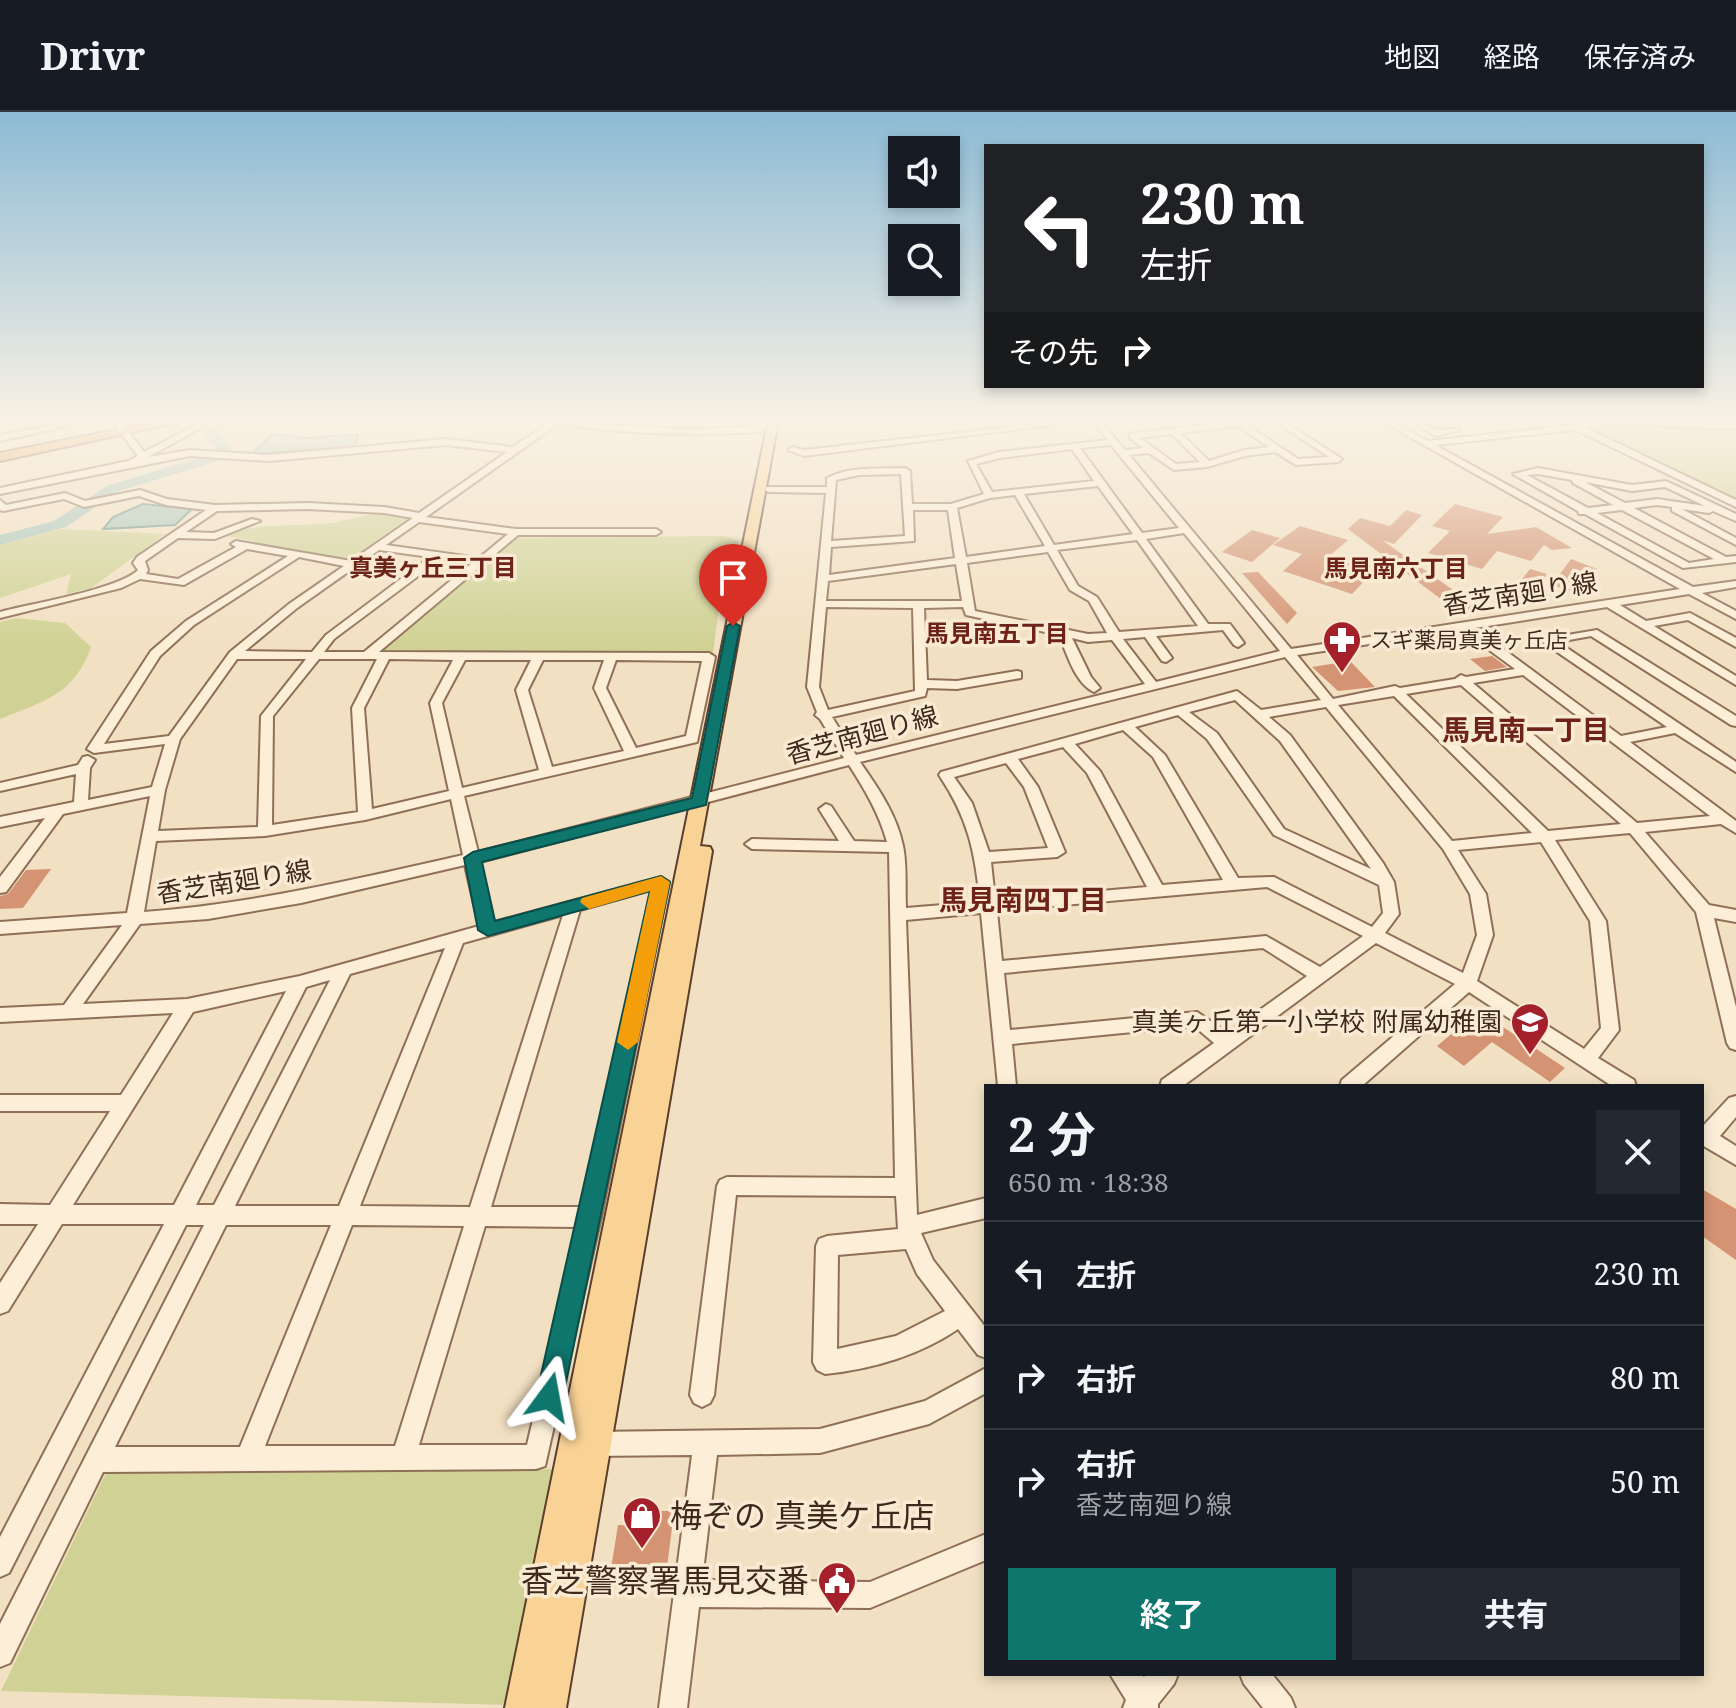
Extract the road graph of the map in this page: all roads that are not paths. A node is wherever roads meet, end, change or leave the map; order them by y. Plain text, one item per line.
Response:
1 (62, 496) edge
2 (66, 496) edge
3 (122, 496) edge
4 (150, 496) edge
5 (448, 496) edge
6 (760, 496) edge
7 (768, 496) edge
8 (828, 496) edge
9 (906, 496) edge
10 (984, 496) edge
11 (1021, 496) edge
12 (1110, 496) edge
13 (1159, 496) edge
14 (1519, 496) edge
15 (1559, 496) edge
16 (1604, 496) edge
17 (1647, 496) edge
18 (1692, 496) edge
19 (1657, 502) junction
20 (1677, 505) junction
21 (1736, 505) edge
22 (1621, 506) junction
23 (907, 507) junction
24 (952, 507) junction
25 (1, 508) edge
26 (215, 508) junction
27 (1718, 509) junction
28 (1585, 511) junction
29 (1552, 515) junction
30 (419, 517) junction
31 (1736, 518) edge
32 (255, 521) dead end
33 (1187, 530) junction
34 (516, 532) junction
35 (656, 532) dead end
36 (179, 535) junction
37 (1142, 537) junction
38 (223, 541) dead end
39 (1736, 542) edge
40 (826, 544) junction
41 (245, 546) junction
42 (376, 547) junction
43 (1050, 549) junction
44 (297, 554) junction
45 (440, 555) junction
46 (1731, 560) edge
47 (479, 561) junction
48 (961, 561) junction
49 (352, 564) junction
50 (139, 576) junction
51 (822, 579) junction
52 (1736, 584) edge
53 (1689, 591) junction
54 (820, 604) junction
55 (968, 604) junction
56 (1610, 604) junction
57 (918, 605) junction
58 (0, 615) edge
59 (1736, 616) edge
60 (1643, 625) junction
61 (1465, 626) junction
62 (1206, 628) junction
63 (1181, 631) junction
64 (1064, 634) junction
65 (1149, 634) junction
66 (1115, 636) junction
67 (1238, 643) dead end
68 (1736, 643) edge
69 (1192, 645) dead end
70 (1288, 653) junction
71 (234, 655) junction
72 (313, 655) junction
73 (368, 655) junction
74 (385, 655) junction
75 (461, 656) junction
76 (539, 656) junction
77 (612, 656) junction
78 (1166, 658) dead end
79 (1526, 671) junction
80 (1017, 675) dead end
81 (1461, 679) junction
82 (1736, 681) edge
83 (921, 684) junction
84 (1152, 685) junction
85 (1094, 688) dead end
86 (1395, 690) junction
87 (1328, 702) junction
88 (1180, 711) junction
89 (1261, 714) junction
90 (821, 715) junction
91 (1736, 722) edge
92 (1125, 725) junction
93 (1676, 729) junction
94 (173, 739) junction
95 (1617, 741) junction
96 (1066, 742) junction
97 (94, 749) junction
98 (631, 751) junction
99 (1010, 758) junction
100 (852, 760) junction
101 (83, 768) junction
102 (1736, 768) edge
103 (546, 772) junction
104 (0, 787) edge
105 (158, 790) junction
106 (459, 794) junction
107 (707, 800) junction
108 (81, 805) junction
109 (826, 809) dead end
110 (58, 810) junction
111 (365, 815) junction
112 (0, 822) edge
113 (1731, 824) edge
114 (1635, 829) junction
115 (265, 831) junction
116 (149, 836) junction
117 (1546, 838) junction
118 (752, 844) dead end
119 (850, 846) junction
120 (1448, 846) junction
121 (896, 847) junction
122 (983, 857) junction
123 (473, 858) junction
124 (1386, 882) junction
125 (1233, 884) junction
126 (0, 888) edge
127 (1157, 891) junction
128 (573, 907) junction
129 (988, 907) junction
130 (1704, 910) junction
131 (896, 915) junction
132 (1736, 916) edge
133 (134, 920) junction
134 (0, 928) edge
135 (488, 930) junction
136 (1373, 937) junction
137 (457, 938) junction
138 (994, 968) junction
139 (344, 970) junction
140 (1321, 976) junction
141 (300, 982) junction
142 (1468, 983) junction
143 (187, 1006) junction
144 (69, 1011) junction
145 (0, 1015) edge
146 (1003, 1038) junction
147 (1227, 1043) junction
148 (1736, 1043) edge
149 (1586, 1060) junction
150 (1007, 1084) edge
151 (1172, 1084) edge
152 (1351, 1084) edge
153 (1624, 1084) edge
154 (0, 1103) edge
155 (124, 1103) junction
156 (1736, 1104) edge
157 (1704, 1136) edge
158 (1736, 1156) edge
159 (906, 1187) junction
160 (984, 1209) edge
161 (0, 1214) edge
162 (56, 1214) junction
163 (219, 1215) junction
164 (346, 1216) junction
165 (182, 1217) junction
166 (477, 1217) junction
167 (591, 1217) junction
168 (910, 1232) junction
169 (0, 1303) edge
170 (961, 1314) junction
171 (984, 1344) edge
172 (984, 1381) edge
173 (702, 1395) dead end
174 (706, 1443) junction
175 (586, 1444) junction
176 (248, 1458) junction
177 (403, 1458) junction
178 (96, 1460) junction
179 (984, 1548) edge
180 (0, 1564) edge
181 (686, 1593) junction
182 (0, 1653) edge
183 (1125, 1676) edge
184 (1163, 1676) edge
185 (1256, 1676) edge
186 (1141, 1705) edge
187 (523, 1708) edge
188 (548, 1708) edge
189 (673, 1708) edge
190 (1281, 1708) edge

1 - 25 street
2 - 3 street
4 - 26 street
5 - 30 street
6 - 107 main road
7 - 107 main road
8 - 40 street
9 - 23 street
10 - 24 street
11 - 43 street
12 - 37 street
13 - 33 street
14 - 29 street
15 - 28 street
16 - 22 street
17 - 19 street
18 - 27 street
19 - 20 street
19 - 22 street
20 - 27 street
20 - 39 street
21 - 27 street
22 - 28 street
22 - 46 street
23 - 24 street
23 - 40 street
24 - 48 street
26 - 30 street
26 - 36 street
27 - 31 street
28 - 29 street
28 - 46 street
29 - 53 street
30 - 34 street
30 - 42 street
32 - 36 street
33 - 37 street
33 - 70 street
34 - 35 street
34 - 47 street
36 - 50 street
37 - 43 street
37 - 62 street
38 - 41 street
40 - 51 street
41 - 44 street
41 - 50 street
42 - 45 street
42 - 49 street
43 - 48 street
43 - 66 street
44 - 49 street
44 - 97 street
45 - 47 street
45 - 72 street
47 - 73 street
48 - 51 street
48 - 55 street
49 - 71 street
50 - 58 street
51 - 54 street
52 - 53 street, 香芝南廻り線
53 - 56 street, 香芝南廻り線
53 - 59 street
54 - 57 street
54 - 90 street
55 - 57 street
55 - 64 street
56 - 60 street
56 - 61 street, 香芝南廻り線
57 - 83 street
60 - 68 street
60 - 82 street
61 - 70 street, 香芝南廻り線
61 - 79 street
62 - 63 street
62 - 67 street
63 - 65 street
63 - 69 street
64 - 66 street
64 - 85 street
65 - 66 street
65 - 78 street
66 - 84 street
70 - 84 street, 香芝南廻り線
70 - 87 street
71 - 72 street
71 - 94 street
72 - 73 street
72 - 115 street
73 - 74 street
74 - 75 street
74 - 111 street
75 - 76 street
75 - 106 street
76 - 77 street
76 - 103 street
77 - 98 street
77 - 98 street
79 - 81 street
79 - 95 street
80 - 83 street
81 - 86 street
81 - 114 street
83 - 90 street
84 - 100 street, 香芝南廻り線
86 - 87 street
86 - 117 street
87 - 89 street
87 - 120 street
88 - 89 street
88 - 92 street
88 - 124 street
89 - 124 street
90 - 100 street
91 - 93 street
92 - 96 street
92 - 125 street
93 - 95 street
93 - 102 street
94 - 97 street
94 - 105 street
95 - 113 street
96 - 99 street
96 - 127 street
97 - 101 street
98 - 103 street
99 - 122 street
99 - 122 street
100 - 107 street, 香芝南廻り線
100 - 121 street
101 - 104 street
101 - 108 street
103 - 106 street
105 - 108 street
105 - 116 street
106 - 111 street
106 - 123 street
107 - 123 street, 香芝南廻り線
107 - 175 main road
108 - 110 street
109 - 119 street
110 - 112 street
110 - 126 street
111 - 115 street
113 - 114 street
114 - 117 street
114 - 130 street
115 - 116 street
116 - 133 street
117 - 120 street
117 - 149 street
118 - 119 street
119 - 121 street
120 - 142 street
121 - 131 street
122 - 129 street
123 - 133 street, 香芝南廻り線
123 - 135 street
124 - 136 street
125 - 127 street
125 - 136 street
127 - 129 street
128 - 135 street
128 - 166 street
128 - 167 street
129 - 131 street
129 - 138 street
130 - 132 street
130 - 148 street
131 - 159 street
133 - 134 street, 香芝南廻り線
133 - 144 street
135 - 137 street
136 - 140 street
136 - 142 street
137 - 139 street
137 - 164 street
138 - 140 street
138 - 146 street
139 - 141 street
139 - 163 street
140 - 147 street
141 - 143 street
141 - 165 street
142 - 149 street
142 - 152 street
143 - 144 street
143 - 155 street
144 - 145 street
146 - 147 street
146 - 150 street
147 - 151 street
149 - 153 street
154 - 155 street
155 - 162 street
156 - 157 street
157 - 158 street
159 - 168 street
159 - 173 street
160 - 168 street
161 - 162 street
162 - 165 street
162 - 169 street
163 - 164 street
163 - 165 street
163 - 178 street
164 - 166 street
164 - 176 street
165 - 180 street
166 - 167 street
166 - 177 street
167 - 177 street
168 - 170 street
168 - 170 street
170 - 171 street
172 - 174 street
174 - 175 street
174 - 181 street
175 - 187 main road
175 - 188 main road
176 - 177 street
176 - 178 street
178 - 182 street
179 - 181 street
181 - 189 street
183 - 186 street
184 - 186 street
185 - 190 street

